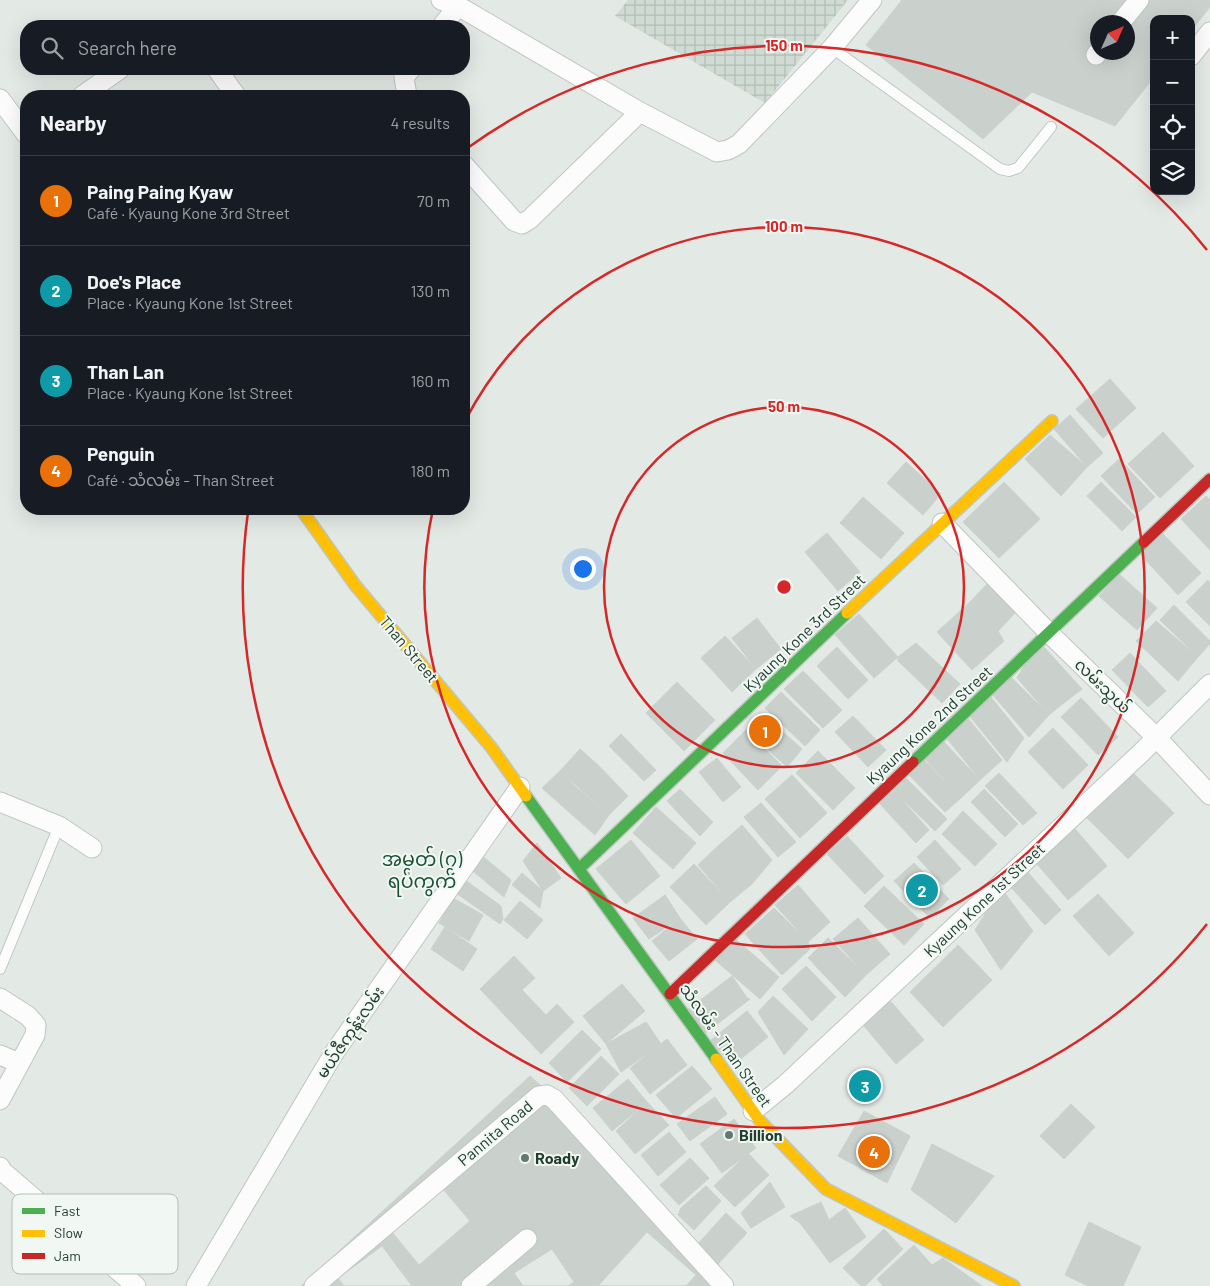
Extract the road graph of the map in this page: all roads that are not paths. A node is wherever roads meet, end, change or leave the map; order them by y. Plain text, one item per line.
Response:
1 (872, 0) edge
2 (1139, 0) edge
3 (449, 3) edge
4 (1127, 15) edge
5 (444, 20) edge
6 (1210, 32) edge
7 (832, 48) junction
8 (1195, 51) edge
9 (112, 75) edge
10 (221, 75) edge
11 (406, 75) edge
12 (90, 90) edge
13 (232, 90) edge
14 (406, 90) edge
15 (0, 98) edge
16 (640, 112) junction
17 (20, 126) edge
18 (1051, 127) dead end
19 (470, 172) edge
20 (1052, 421) dead end
21 (1210, 480) edge
22 (305, 515) edge
23 (942, 523) junction
24 (1050, 634) junction
25 (1210, 684) edge
26 (1157, 738) junction
27 (520, 787) junction
28 (1210, 795) edge
29 (0, 802) edge
30 (58, 826) junction
31 (92, 848) dead end
32 (579, 869) junction
33 (0, 969) edge
34 (670, 994) junction
35 (0, 998) edge
36 (0, 1055) edge
37 (19, 1063) junction
38 (0, 1100) edge
39 (754, 1111) junction
40 (0, 1167) edge
41 (29, 1194) edge
42 (527, 1239) dead end
43 (122, 1274) edge
44 (136, 1286) edge
45 (196, 1286) edge
46 (314, 1286) edge
47 (471, 1286) edge
48 (724, 1286) edge
49 (1014, 1286) edge

1 - 7 street
2 - 4 street
3 - 5 street
3 - 16 street
6 - 8 street
7 - 16 street
7 - 18 lane
9 - 12 street
10 - 13 street
11 - 14 street
15 - 17 street
16 - 19 street
20 - 23 street, Kyaung Kone 3rd Street
21 - 24 street, Kyaung Kone 2nd Street
22 - 27 street, Than Street
23 - 24 street, လမ်းသွယ်
23 - 32 street, Kyaung Kone 3rd Street
24 - 26 street, လမ်းသွယ်
24 - 34 street, Kyaung Kone 2nd Street
25 - 26 street, Kyaung Kone 1st Street
26 - 28 street, လမ်းသွယ်
26 - 39 street, Kyaung Kone 1st Street
27 - 32 street, သံလမ်း - Than Street
27 - 45 street, မယ်ဇီကုန်းလမ်း
29 - 30 street
30 - 31 street
30 - 33 lane
32 - 34 street, သံလမ်း - Than Street
34 - 39 street, သံလမ်း - Than Street
35 - 37 street
36 - 37 street
37 - 38 street
39 - 49 street, သံလမ်း - Than Street
40 - 41 street
42 - 47 street
43 - 44 street
46 - 48 street, Pannita Road

